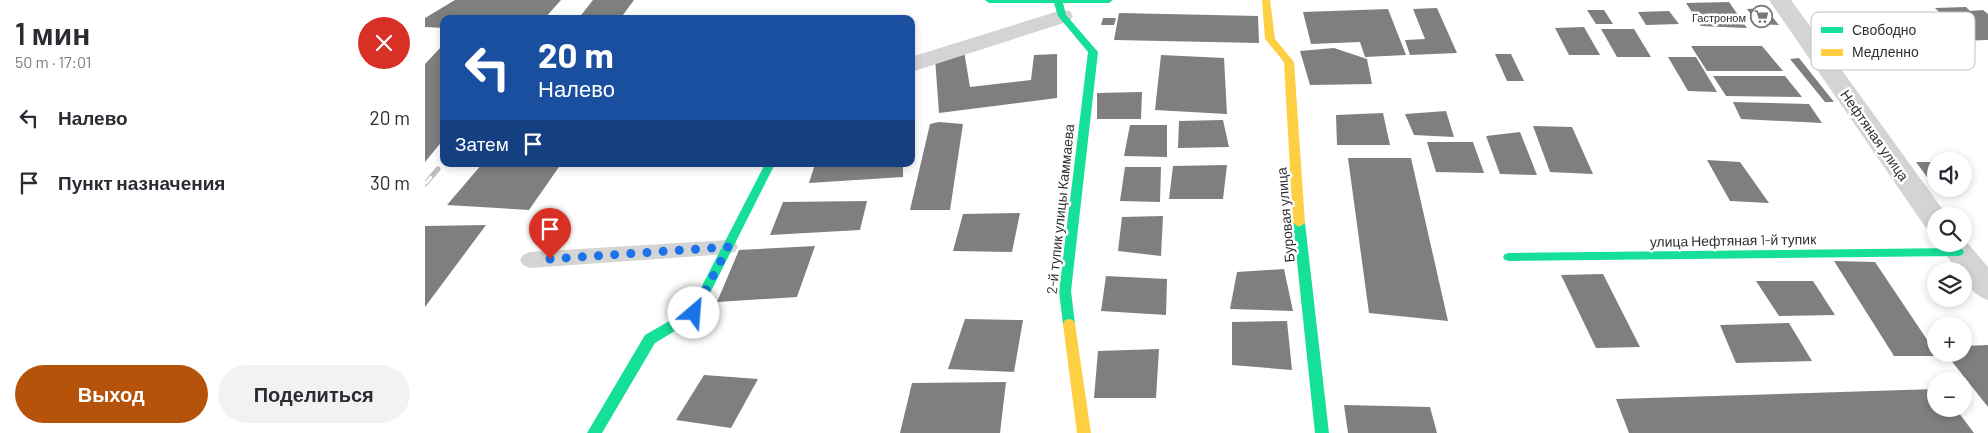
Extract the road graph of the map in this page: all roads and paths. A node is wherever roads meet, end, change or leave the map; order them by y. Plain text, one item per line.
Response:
1 (990, 0) edge
2 (1109, 0) edge
3 (1266, 0) edge
4 (1780, 0) edge
5 (1060, 8) edge
6 (1811, 44) edge
7 (915, 63) edge
8 (1829, 70) edge
9 (768, 167) edge
10 (1927, 208) edge
11 (728, 247) junction
12 (1927, 249) edge
13 (1958, 252) edge
14 (1509, 257) dead end
15 (530, 260) dead end
16 (1988, 288) edge
17 (594, 433) edge
18 (1084, 433) edge
19 (1322, 433) edge

1 - 5 street
2 - 5 street
3 - 19 street, Буровая улица
4 - 6 street, Нефтяная улица
5 - 7 street
5 - 18 street, 2-й тупик улицы Каммаева
8 - 10 street, Нефтяная улица
9 - 11 street
11 - 15 lane
11 - 17 street
12 - 14 street, улица Нефтяная 1-й тупик
13 - 16 street

